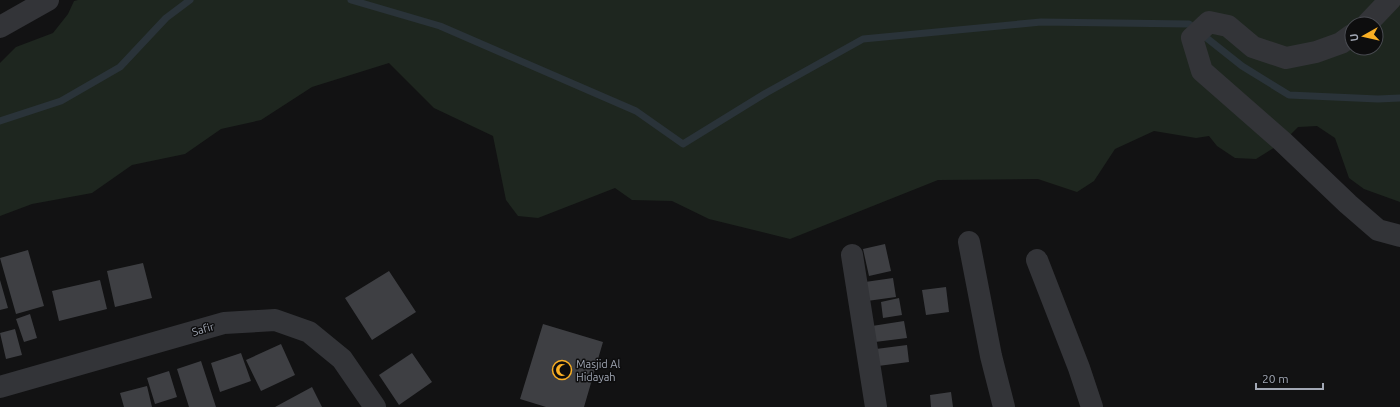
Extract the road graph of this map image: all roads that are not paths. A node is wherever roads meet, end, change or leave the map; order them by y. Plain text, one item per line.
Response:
1 (48, 0) edge
2 (1390, 0) edge
3 (1375, 16) edge
4 (0, 27) edge
5 (1344, 41) edge
6 (1400, 236) edge
7 (969, 242) dead end
8 (852, 254) dead end
9 (1037, 260) dead end
10 (0, 386) edge
11 (375, 407) edge
12 (876, 407) edge
13 (1004, 407) edge
14 (1092, 407) edge

1 - 4 street
2 - 3 street
5 - 6 street
7 - 13 street
8 - 12 street
9 - 14 street
10 - 11 street, Safir

